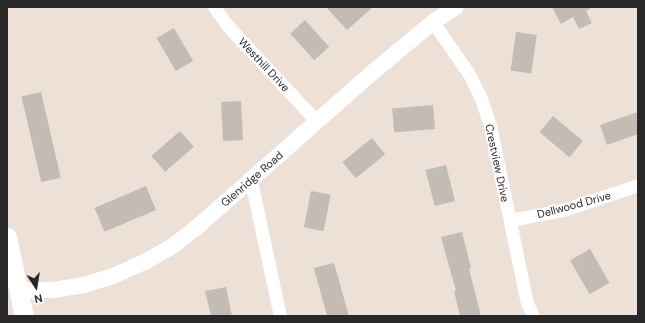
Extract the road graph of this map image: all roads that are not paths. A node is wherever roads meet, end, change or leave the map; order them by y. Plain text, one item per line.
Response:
1 (214, 7) edge
2 (456, 7) edge
3 (433, 22) junction
4 (317, 122) junction
5 (251, 181) junction
6 (638, 185) edge
7 (510, 220) junction
8 (7, 237) edge
9 (13, 294) edge
10 (24, 316) edge
11 (280, 316) edge
12 (533, 316) edge

1 - 4 street, Westhill Drive
2 - 3 street, Glenridge Road
3 - 4 street, Glenridge Road
3 - 7 street, Crestview Drive
4 - 5 street, Glenridge Road
5 - 9 street, Glenridge Road
5 - 11 street
6 - 7 street, Dellwood Drive
7 - 12 street, Crestview Drive
8 - 9 main road
9 - 10 main road

